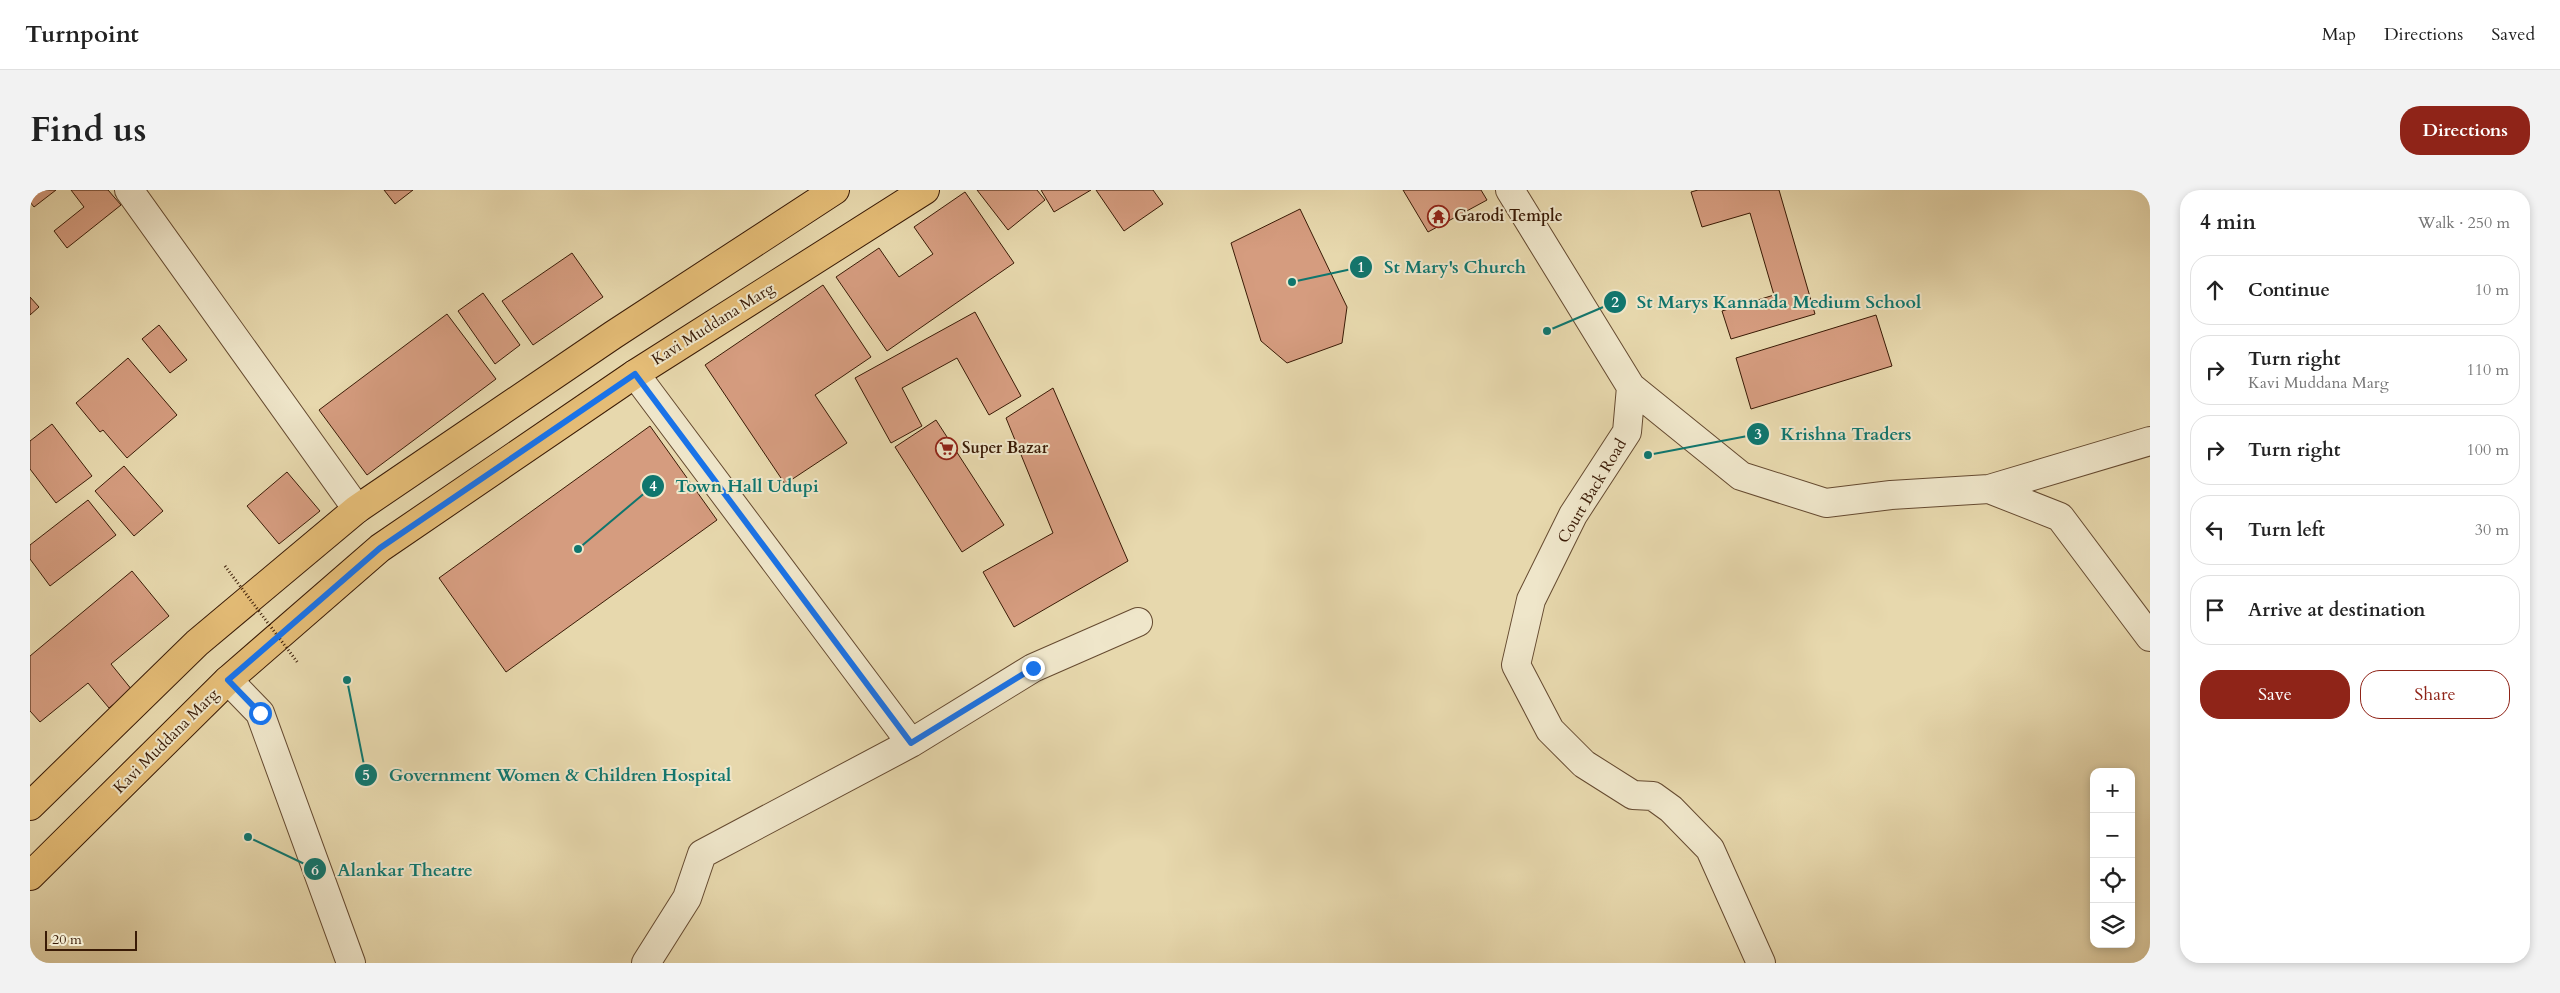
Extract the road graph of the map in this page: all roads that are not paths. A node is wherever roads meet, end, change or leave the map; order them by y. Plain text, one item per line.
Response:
1 (129, 190) edge
2 (835, 190) edge
3 (925, 190) edge
4 (1510, 190) edge
5 (635, 374) junction
6 (1631, 387) junction
7 (2150, 441) edge
8 (1989, 489) junction
9 (357, 509) junction
10 (1138, 622) dead end
11 (2150, 637) edge
12 (228, 680) junction
13 (911, 743) junction
14 (30, 806) edge
15 (30, 876) edge
16 (351, 963) edge
17 (646, 963) edge
18 (1761, 963) edge

1 - 9 street
2 - 9 main road
3 - 5 main road, Kavi Muddana Marg
4 - 6 street
5 - 12 main road, Kavi Muddana Marg
5 - 13 street
6 - 8 street
6 - 18 street, Court Back Road
7 - 8 street
8 - 11 street
9 - 14 main road
10 - 13 street
12 - 15 main road, Kavi Muddana Marg
12 - 16 street
13 - 17 street

